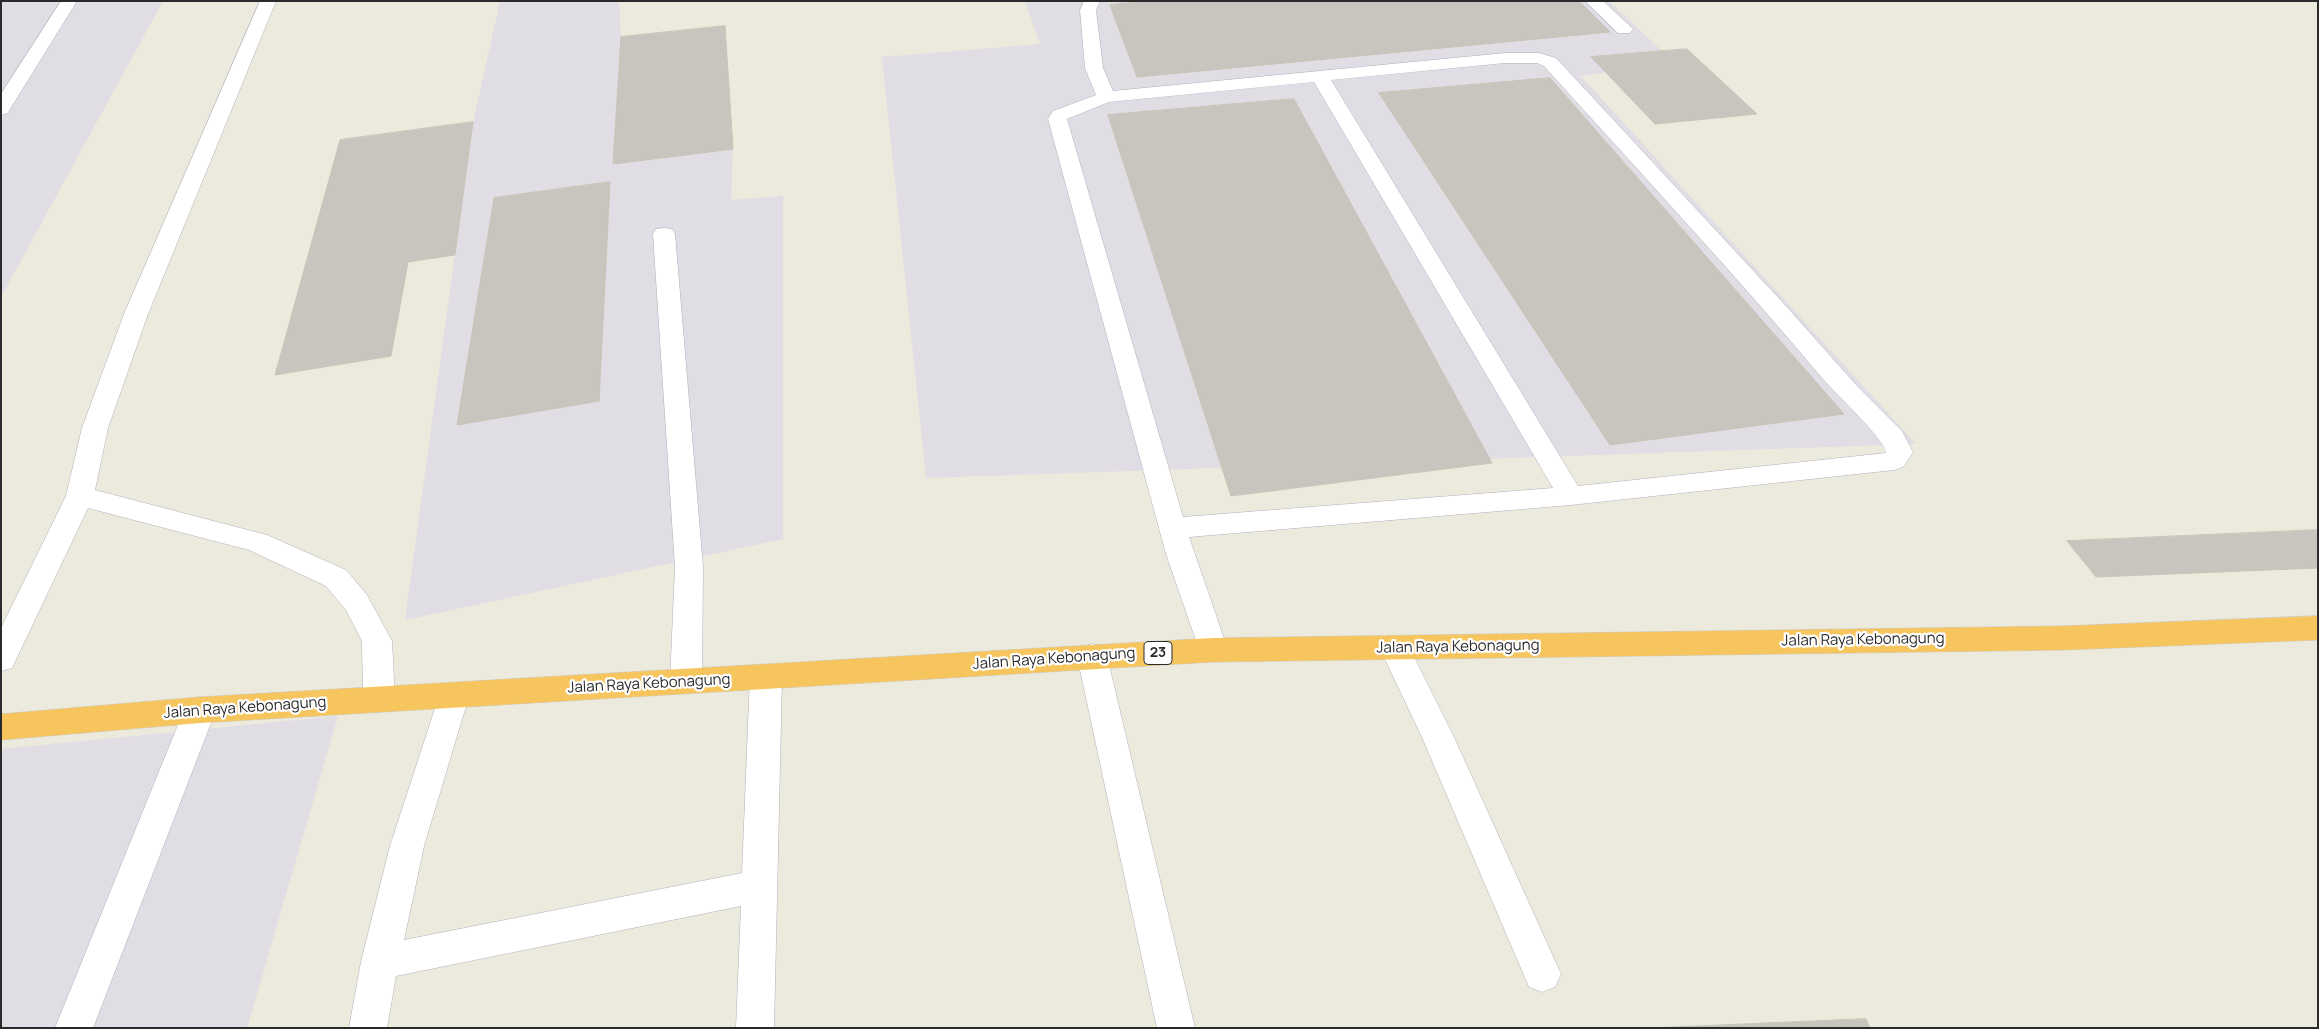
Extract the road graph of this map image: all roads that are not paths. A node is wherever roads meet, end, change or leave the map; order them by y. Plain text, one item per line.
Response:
1 (69, 1) edge
2 (268, 1) edge
3 (1092, 1) edge
4 (1592, 1) edge
5 (1624, 29) dead end
6 (1320, 77) junction
7 (1106, 97) junction
8 (1, 109) edge
9 (664, 234) dead end
10 (80, 496) junction
11 (1571, 496) junction
12 (1174, 528) junction
13 (2318, 628) edge
14 (1395, 649) junction
15 (1213, 650) junction
16 (1092, 656) junction
17 (1, 659) edge
18 (766, 677) junction
19 (686, 682) junction
20 (453, 696) junction
21 (379, 699) junction
22 (200, 710) junction
23 (1, 727) edge
24 (758, 886) junction
25 (380, 962) junction
26 (1542, 974) dead end
27 (74, 1028) edge
28 (368, 1028) edge
29 (755, 1028) edge
30 (1176, 1028) edge

1 - 8 street
2 - 10 street
3 - 7 street
4 - 5 street
6 - 7 street
6 - 11 street
6 - 11 street
7 - 12 street
9 - 19 street
10 - 17 street
10 - 21 street
11 - 12 street
12 - 15 street
13 - 14 highway, Jalan Raya Kebonagung / 23
14 - 15 highway, Jalan Raya Kebonagung / 23
14 - 26 street
15 - 16 highway, Jalan Raya Kebonagung / 23
16 - 18 highway, Jalan Raya Kebonagung / 23
16 - 30 street
18 - 19 highway, Jalan Raya Kebonagung / 23
18 - 24 street
19 - 20 highway, Jalan Raya Kebonagung / 23
20 - 21 highway, Jalan Raya Kebonagung / 23
20 - 25 street
21 - 22 highway, Jalan Raya Kebonagung / 23
22 - 23 highway, Jalan Raya Kebonagung / 23
22 - 27 street
24 - 25 street
24 - 29 street
25 - 28 street

